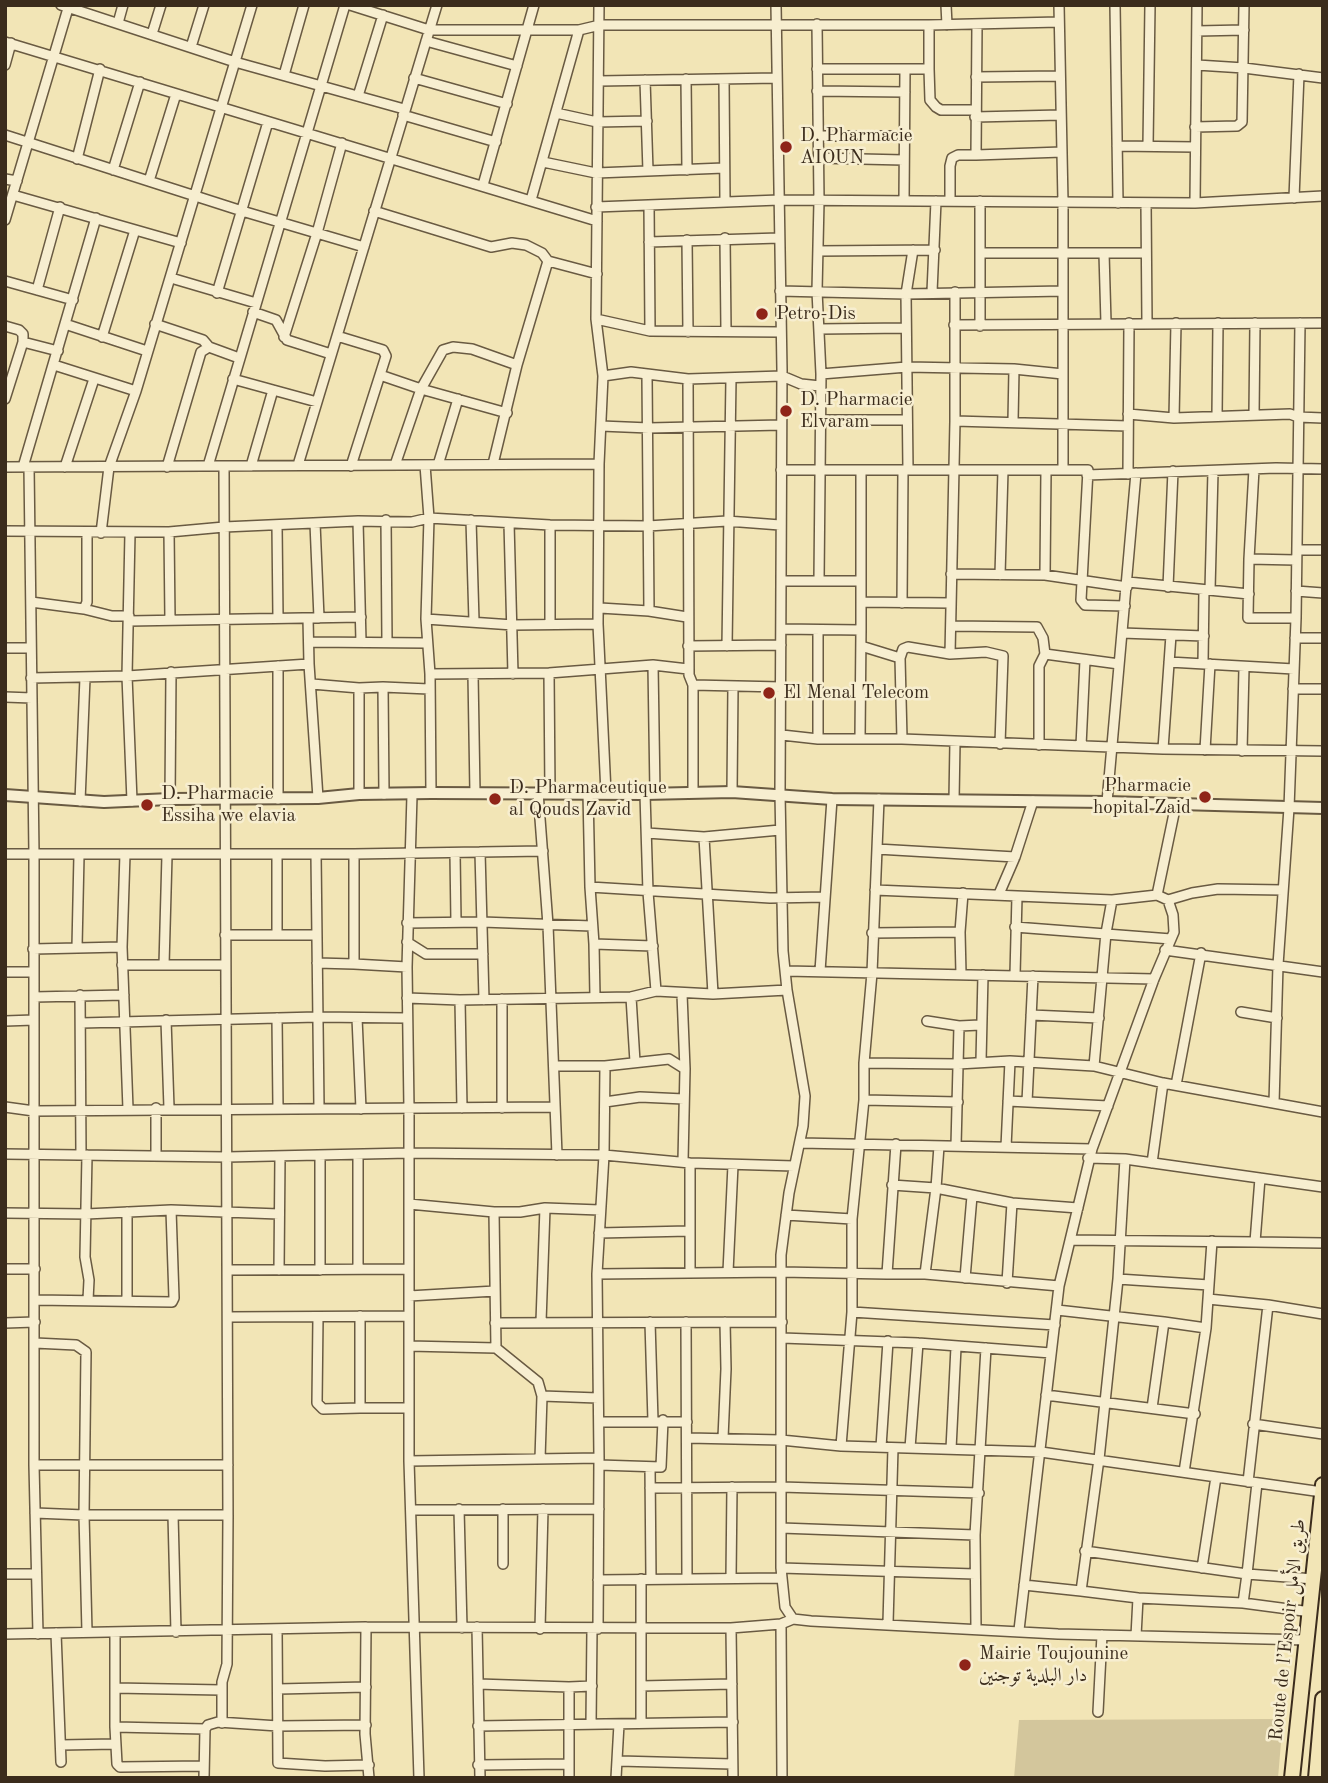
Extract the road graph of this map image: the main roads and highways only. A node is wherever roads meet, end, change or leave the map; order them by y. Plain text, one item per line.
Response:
1 (1323, 1485) edge
2 (1322, 1492) edge
3 (1322, 1705) edge
4 (1292, 1778) edge
5 (1316, 1778) edge

1 - 2 highway, Route de l’Espoir طريق الأمل
2 - 4 highway, Route de l’Espoir طريق الأمل
3 - 5 highway

